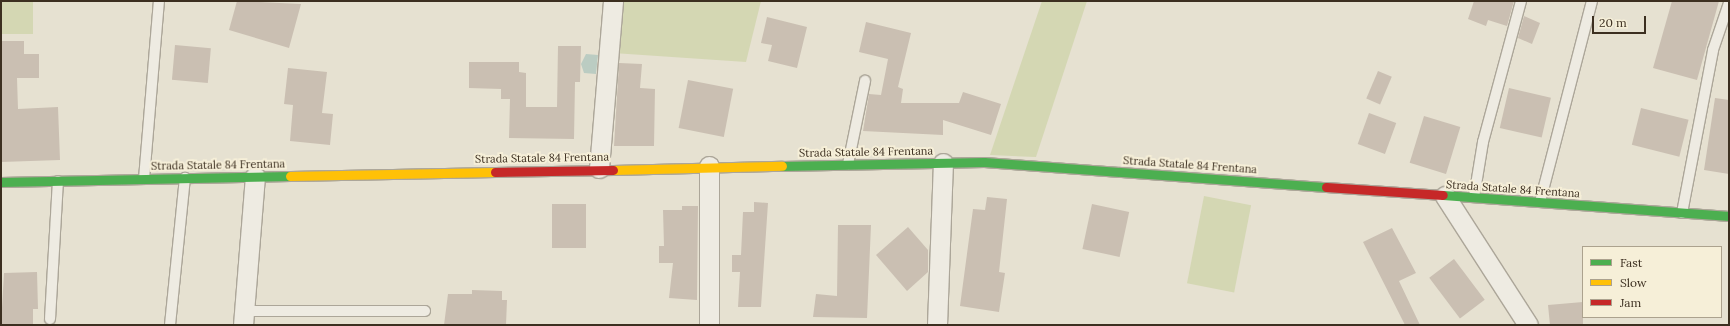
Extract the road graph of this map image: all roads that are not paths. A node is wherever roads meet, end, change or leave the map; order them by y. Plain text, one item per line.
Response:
1 (159, 1) edge
2 (613, 1) edge
3 (1521, 1) edge
4 (1592, 1) edge
5 (1729, 3) edge
6 (865, 81) dead end
7 (943, 162) junction
8 (848, 164) junction
9 (709, 166) junction
10 (599, 168) junction
11 (255, 176) junction
12 (185, 178) junction
13 (144, 179) junction
14 (58, 181) junction
15 (1, 182) edge
16 (1445, 196) junction
17 (1474, 197) junction
18 (1540, 202) junction
19 (1682, 213) junction
20 (1729, 216) edge
21 (426, 311) dead end
22 (244, 318) edge
23 (50, 319) dead end
24 (170, 325) edge
25 (709, 325) edge
26 (937, 325) edge
27 (1528, 325) edge

1 - 13 lane
2 - 10 street
3 - 17 lane
4 - 18 lane
5 - 19 lane
6 - 8 lane
7 - 8 main road, Strada Statale 84 Frentana
7 - 16 main road, Strada Statale 84 Frentana
7 - 26 street
8 - 9 main road, Strada Statale 84 Frentana
9 - 10 main road, Strada Statale 84 Frentana
9 - 25 street
10 - 11 main road, Strada Statale 84 Frentana
11 - 12 main road, Strada Statale 84 Frentana
11 - 22 street
12 - 13 main road, Strada Statale 84 Frentana
12 - 24 lane
13 - 14 main road, Strada Statale 84 Frentana
14 - 15 main road, Strada Statale 84 Frentana
14 - 23 lane
16 - 17 main road, Strada Statale 84 Frentana
16 - 27 street
17 - 18 main road, Strada Statale 84 Frentana
18 - 19 main road, Strada Statale 84 Frentana
19 - 20 main road, Strada Statale 84 Frentana
21 - 22 lane

